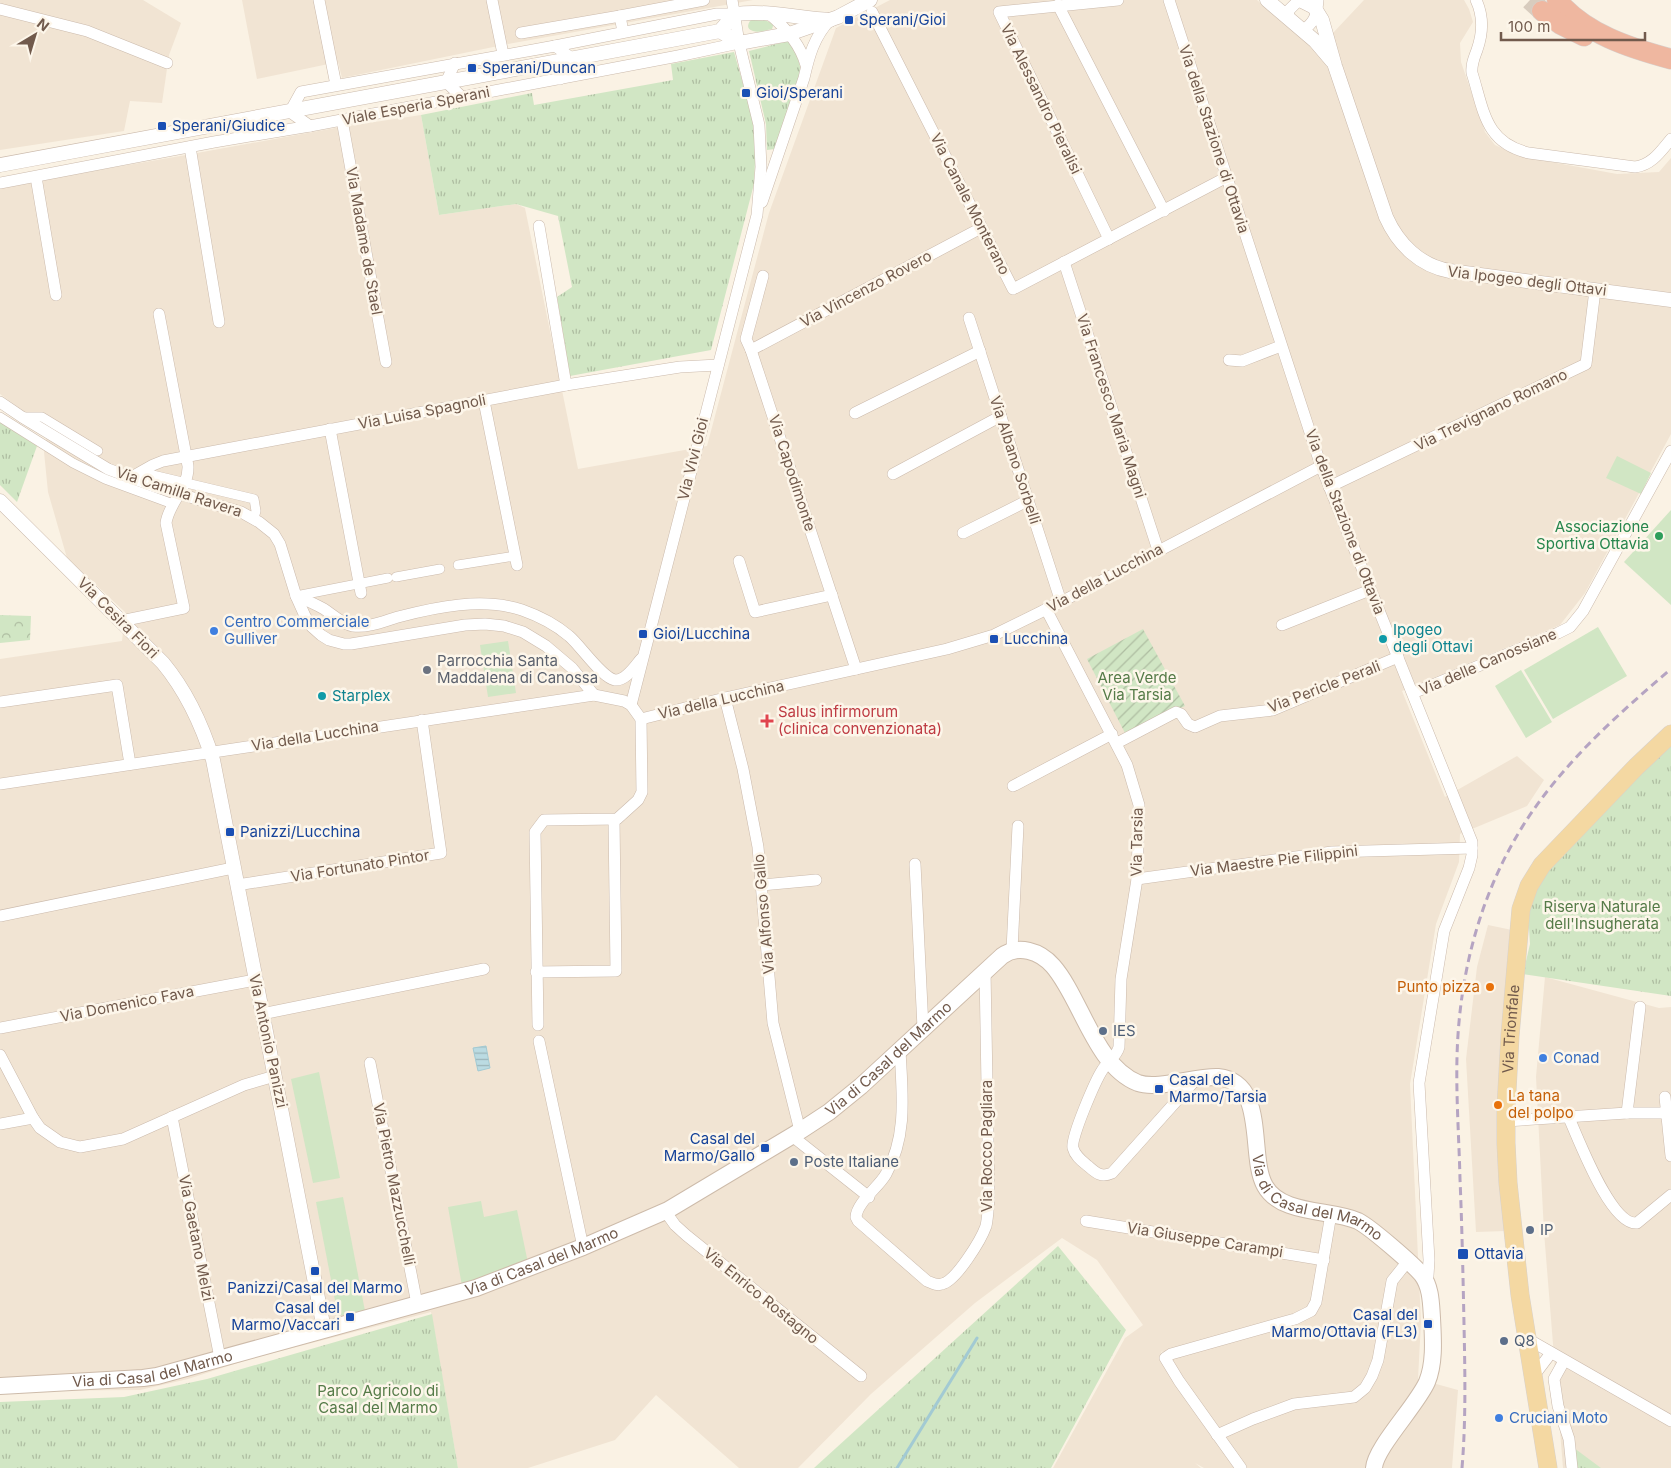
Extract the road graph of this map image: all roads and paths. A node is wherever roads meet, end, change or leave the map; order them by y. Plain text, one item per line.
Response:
1 (319, 0) edge
2 (492, 0) edge
3 (704, 0) edge
4 (732, 0) edge
5 (1118, 0) edge
6 (1169, 0) edge
7 (1267, 0) edge
8 (1300, 0) edge
9 (1476, 0) edge
10 (1549, 5) tunnel mouth
11 (871, 6) edge
12 (1058, 6) junction
13 (1318, 6) edge
14 (0, 9) edge
15 (632, 13) junction
16 (768, 13) junction
17 (735, 14) junction
18 (620, 16) junction
19 (608, 18) junction
20 (1288, 18) junction
21 (830, 20) junction
22 (634, 30) junction
23 (1302, 30) junction
24 (720, 31) junction
25 (623, 32) junction
26 (521, 34) dead end
27 (610, 34) junction
28 (789, 34) junction
29 (659, 43) junction
30 (739, 43) junction
31 (554, 46) junction
32 (503, 54) junction
33 (678, 56) junction
34 (574, 59) junction
35 (1671, 59) edge
36 (167, 62) dead end
37 (456, 63) junction
38 (806, 65) junction
39 (1335, 66) junction
40 (560, 79) junction
41 (446, 82) junction
42 (336, 85) junction
43 (462, 97) junction
44 (290, 112) junction
45 (342, 120) junction
46 (229, 123) junction
47 (310, 126) junction
48 (1671, 139) edge
49 (214, 142) junction
50 (123, 143) junction
51 (190, 147) junction
52 (142, 156) junction
53 (0, 165) edge
54 (36, 177) junction
55 (1227, 178) junction
56 (0, 183) edge
57 (1164, 210) junction
58 (757, 214) junction
59 (539, 226) dead end
60 (981, 228) junction
61 (1110, 239) junction
62 (1064, 262) junction
63 (763, 276) dead end
64 (1595, 290) junction
65 (56, 295) dead end
66 (1671, 300) edge
67 (159, 314) dead end
68 (969, 318) dead end
69 (219, 322) dead end
70 (1281, 346) junction
71 (751, 350) junction
72 (980, 351) junction
73 (1229, 360) dead end
74 (386, 362) dead end
75 (718, 365) junction
76 (566, 385) junction
77 (484, 400) junction
78 (0, 402) edge
79 (855, 413) dead end
80 (1001, 416) junction
81 (0, 417) edge
82 (22, 418) junction
83 (330, 429) junction
84 (98, 451) dead end
85 (1671, 451) edge
86 (187, 457) junction
87 (1321, 466) junction
88 (893, 474) dead end
89 (127, 478) junction
90 (186, 482) junction
91 (1329, 487) junction
92 (180, 494) junction
93 (0, 501) edge
94 (1028, 501) junction
95 (173, 504) junction
96 (254, 518) junction
97 (963, 533) dead end
98 (1158, 550) junction
99 (516, 560) joint
100 (739, 561) dead end
101 (458, 565) dead end
102 (440, 568) dead end
103 (360, 588) junction
104 (1370, 590) junction
105 (832, 595) junction
106 (296, 596) junction
107 (1061, 602) junction
108 (1046, 609) junction
109 (533, 614) junction
110 (121, 621) junction
111 (1282, 625) dead end
112 (523, 632) junction
113 (644, 656) junction
114 (1398, 657) junction
115 (856, 669) junction
116 (1413, 693) junction
117 (594, 695) junction
118 (725, 698) junction
119 (0, 702) edge
120 (631, 704) junction
121 (641, 719) junction
122 (422, 720) junction
123 (1671, 734) edge
124 (1114, 738) junction
125 (211, 752) junction
126 (130, 764) junction
127 (0, 784) edge
128 (1013, 786) dead end
129 (614, 820) junction
130 (1018, 826) dead end
131 (1472, 848) junction
132 (915, 864) dead end
133 (233, 868) junction
134 (1137, 879) junction
135 (816, 880) dead end
136 (237, 885) junction
137 (761, 885) junction
138 (0, 916) edge
139 (1012, 950) junction
140 (484, 969) dead end
141 (985, 970) junction
142 (536, 972) junction
143 (255, 980) junction
144 (1640, 1007) dead end
145 (262, 1014) junction
146 (538, 1025) dead end
147 (0, 1028) edge
148 (923, 1028) junction
149 (539, 1041) dead end
150 (900, 1050) junction
151 (0, 1055) edge
152 (1110, 1060) junction
153 (370, 1063) dead end
154 (275, 1076) junction
155 (1197, 1078) junction
156 (1666, 1097) dead end
157 (1627, 1113) junction
158 (1667, 1113) junction
159 (172, 1117) junction
160 (33, 1118) junction
161 (1569, 1118) junction
162 (1506, 1121) junction
163 (0, 1124) edge
164 (796, 1134) junction
165 (1671, 1156) edge
166 (1671, 1195) edge
167 (868, 1196) junction
168 (665, 1211) junction
169 (1331, 1214) junction
170 (1086, 1221) dead end
171 (583, 1247) junction
172 (1324, 1260) junction
173 (1408, 1261) junction
174 (1426, 1281) junction
175 (417, 1304) junction
176 (324, 1330) junction
177 (1526, 1338) junction
178 (1551, 1354) junction
179 (220, 1358) junction
180 (1564, 1361) junction
181 (861, 1376) dead end
182 (1532, 1378) junction
183 (0, 1386) edge
184 (1671, 1422) edge
185 (1217, 1435) junction
186 (1241, 1468) edge
187 (1374, 1468) edge
188 (1548, 1468) edge
189 (1572, 1468) edge

1 - 42 street
2 - 32 street
3 - 15 street
4 - 17 street, Via Vivi Gioi
5 - 12 street, Via Alessandro Pieralisi
6 - 55 street, Via della Stazione di Ottavia
7 - 20 street, Via Ipogeo degli Ottavi
8 - 13 street
8 - 20 street
9 - 48 street
10 - 35 highway
11 - 21 street, Viale Esperia Sperani
11 - 60 street, Via Canale Monterano
12 - 57 street
12 - 61 street, Via Alessandro Pieralisi
13 - 23 street
13 - 39 street, Via Ipogeo degli Ottavi
14 - 36 street
15 - 18 street
15 - 22 street
16 - 17 street
16 - 21 street
16 - 28 street
17 - 22 street
17 - 24 street
17 - 30 street, Via Vivi Gioi
18 - 19 street
18 - 25 street
19 - 26 street
19 - 27 street
20 - 23 street, Via Ipogeo degli Ottavi
21 - 28 street, Viale Esperia Sperani
21 - 38 street, Via Vivi Gioi
22 - 25 street
23 - 39 street, Via Ipogeo degli Ottavi
24 - 29 street, Viale Esperia Sperani
24 - 30 street
25 - 27 street
27 - 31 street
28 - 30 street, Viale Esperia Sperani
28 - 38 street
29 - 33 street
29 - 34 street, Viale Esperia Sperani
30 - 33 street, Viale Esperia Sperani
30 - 58 street, Via Vivi Gioi
31 - 32 street
31 - 34 street
32 - 37 street
33 - 40 street, Viale Esperia Sperani
34 - 40 street
34 - 41 street, Viale Esperia Sperani
37 - 41 street
37 - 42 street
38 - 58 street, Via Vivi Gioi
39 - 64 street, Via Ipogeo degli Ottavi
40 - 43 street, Viale Esperia Sperani
41 - 43 street
41 - 44 street, Viale Esperia Sperani
42 - 44 street
43 - 45 street, Viale Esperia Sperani
44 - 46 street, Viale Esperia Sperani
44 - 47 street
45 - 47 street, Viale Esperia Sperani
45 - 74 street, Via Madame de Stael
46 - 49 street
46 - 50 street, Viale Esperia Sperani
47 - 49 street, Viale Esperia Sperani
49 - 51 street, Viale Esperia Sperani
50 - 52 street
50 - 53 street, Viale Esperia Sperani
51 - 52 street, Viale Esperia Sperani
51 - 69 street
52 - 54 street, Viale Esperia Sperani
54 - 56 street, Viale Esperia Sperani
54 - 65 street
55 - 57 street, Via Canale Monterano
55 - 70 street, Via della Stazione di Ottavia
57 - 61 street, Via Canale Monterano
58 - 75 street, Via Vivi Gioi
59 - 76 street
60 - 62 street, Via Canale Monterano
60 - 71 street, Via Vincenzo Rovero
61 - 62 street, Via Canale Monterano
62 - 98 street, Via Francesco Maria Magni
63 - 71 street, Via Capodimonte
64 - 66 street, Via Ipogeo degli Ottavi
64 - 91 street, Via Trevignano Romano
67 - 86 street
68 - 72 street, Via Albano Sorbelli
70 - 73 street
70 - 87 street, Via della Stazione di Ottavia
71 - 105 street, Via Capodimonte
72 - 79 street
72 - 80 street, Via Albano Sorbelli
75 - 76 street, Via Luisa Spagnoli
75 - 113 street, Via Vivi Gioi
76 - 77 street, Via Luisa Spagnoli
77 - 83 street, Via Luisa Spagnoli
77 - 99 street
78 - 82 street, Via Camilla Ravera
80 - 88 street
80 - 94 street, Via Albano Sorbelli
81 - 89 street
82 - 84 street
82 - 89 street, Via Camilla Ravera
83 - 86 street, Via Luisa Spagnoli
83 - 103 street
85 - 116 street, Via delle Canossiane
86 - 89 street, Via Luisa Spagnoli
86 - 90 street
87 - 91 street, Via della Stazione di Ottavia
87 - 98 street, Via della Lucchina
89 - 90 street
89 - 92 street, Via Camilla Ravera
89 - 95 street
90 - 92 street
90 - 96 street
91 - 104 street, Via della Stazione di Ottavia
92 - 95 street
92 - 96 street, Via Camilla Ravera
93 - 110 street, Via Cesira Fiori
94 - 97 street
94 - 107 street, Via Albano Sorbelli
95 - 110 street
96 - 106 street, Via Camilla Ravera
98 - 107 street, Via della Lucchina
99 - 101 street
100 - 105 street
102 - 103 street
103 - 106 street
104 - 111 street
104 - 114 street, Via della Stazione di Ottavia
105 - 115 street, Via Capodimonte
106 - 109 street
106 - 112 street, Via Camilla Ravera
107 - 108 street, Via della Lucchina
108 - 115 street, Via della Lucchina
108 - 124 street, Via Tarsia
109 - 112 street
109 - 113 street
110 - 125 street, Via Cesira Fiori
112 - 117 street, Via Camilla Ravera
113 - 120 street, Via Vivi Gioi
114 - 116 street, Via della Stazione di Ottavia
114 - 124 street, Via Pericle Perali
115 - 118 street, Via della Lucchina
116 - 131 street, Via della Stazione di Ottavia
117 - 120 street, Via della Lucchina
117 - 122 street, Via della Lucchina
118 - 121 street, Via della Lucchina
118 - 137 street, Via Alfonso Gallo
119 - 126 street
120 - 121 street, Via della Lucchina
121 - 129 street
122 - 125 street, Via della Lucchina
122 - 136 street, Via Fortunato Pintor
123 - 162 main road, Via Trionfale
124 - 128 street
124 - 134 street, Via Tarsia
125 - 126 street, Via della Lucchina
125 - 133 street, Via Antonio Panizzi
126 - 127 street, Via della Lucchina
129 - 142 street
129 - 142 street
130 - 139 street
131 - 134 street, Via Maestre Pie Filippini
131 - 174 street, Via della Stazione di Ottavia
132 - 148 street
133 - 136 street, Via Antonio Panizzi
133 - 138 street
134 - 152 street, Via Tarsia
135 - 137 street
136 - 143 street, Via Antonio Panizzi
137 - 164 street, Via Alfonso Gallo
139 - 141 main road, Via di Casal del Marmo
139 - 152 main road, Via di Casal del Marmo
140 - 145 street
141 - 148 main road, Via di Casal del Marmo
141 - 167 street, Via Rocco Pagliara
142 - 146 street
143 - 145 street, Via Antonio Panizzi
143 - 147 street, Via Domenico Fava
144 - 157 street
145 - 154 street, Via Antonio Panizzi
148 - 150 main road, Via di Casal del Marmo
149 - 171 street
150 - 164 main road, Via di Casal del Marmo
150 - 167 street, Via Rocco Pagliara
151 - 160 street
152 - 155 main road, Via di Casal del Marmo
152 - 155 street, Via Tarsia
153 - 175 street, Via Pietro Mazzucchelli
154 - 159 street
154 - 176 street, Via Antonio Panizzi
155 - 169 main road, Via di Casal del Marmo
156 - 158 street
157 - 158 street
157 - 161 street
158 - 165 street
159 - 160 street
159 - 179 street, Via Gaetano Melzi
160 - 163 street
161 - 162 street
161 - 166 street
162 - 177 main road, Via Trionfale
164 - 167 street
164 - 168 main road, Via di Casal del Marmo
168 - 171 main road, Via di Casal del Marmo
168 - 181 street, Via Enrico Rostagno
169 - 172 street
169 - 173 main road, Via di Casal del Marmo
170 - 172 street, Via Giuseppe Carampi
171 - 175 main road, Via di Casal del Marmo
172 - 185 street
173 - 174 main road, Via di Casal del Marmo
173 - 185 street
174 - 187 main road
175 - 176 main road, Via di Casal del Marmo
176 - 179 main road, Via di Casal del Marmo
177 - 178 street
177 - 182 main road, Via Trionfale
178 - 180 street
178 - 182 street
179 - 183 main road, Via di Casal del Marmo
180 - 184 street
180 - 189 street
182 - 188 main road, Via Trionfale
185 - 186 street

